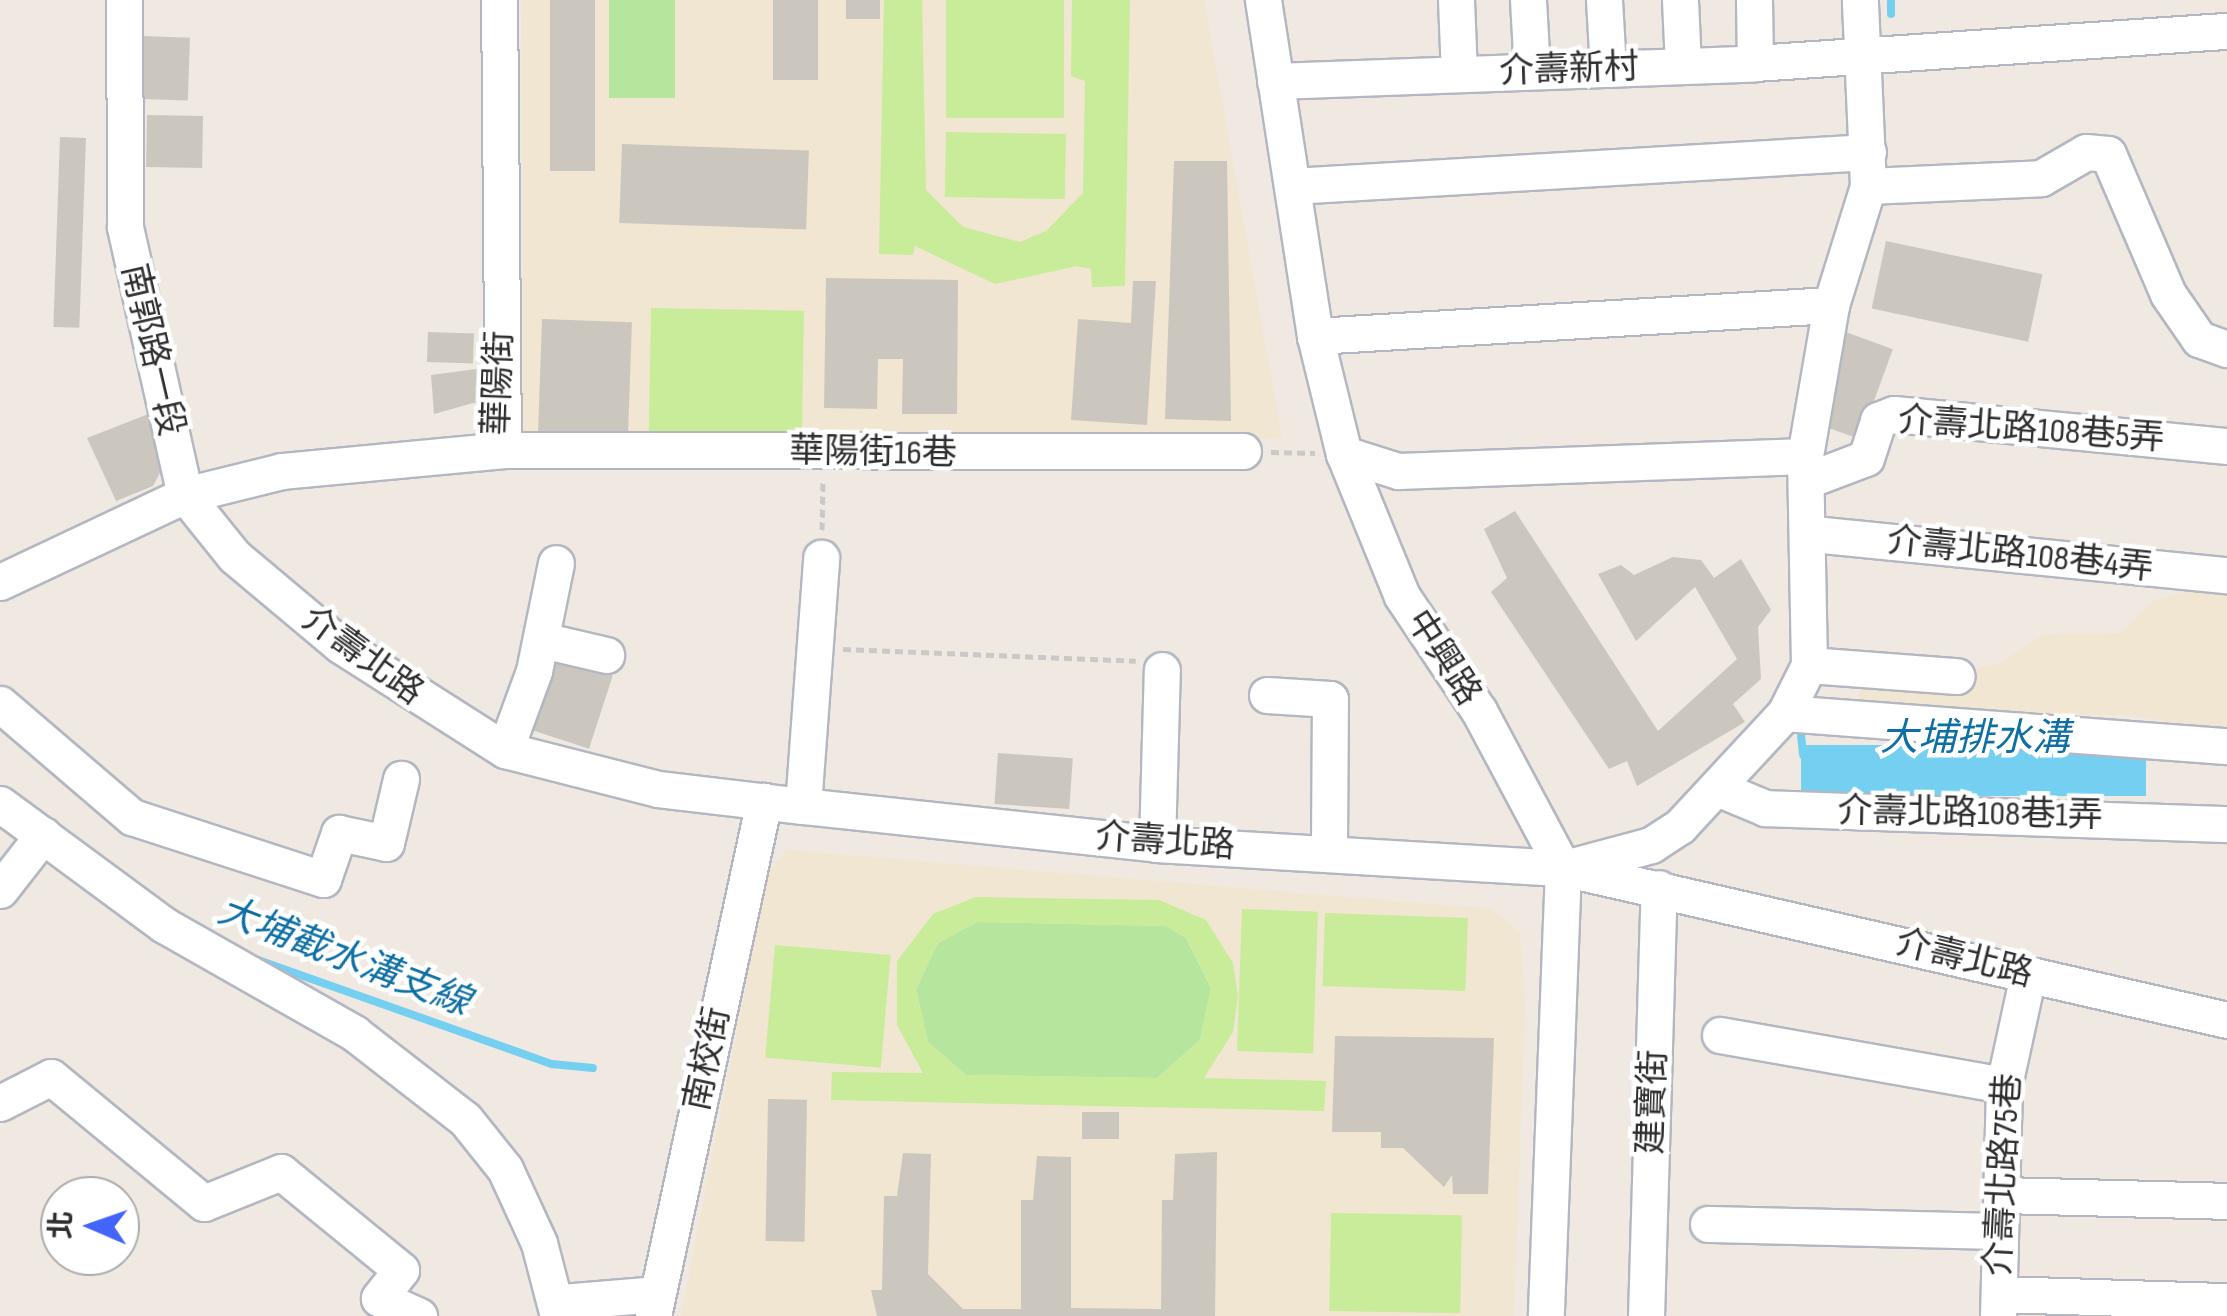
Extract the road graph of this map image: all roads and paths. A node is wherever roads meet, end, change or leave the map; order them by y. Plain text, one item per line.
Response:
1 (124, 0) edge
2 (498, 0) edge
3 (1263, 0) edge
4 (1456, 0) edge
5 (1528, 0) edge
6 (1604, 0) edge
7 (1680, 0) edge
8 (1754, 0) edge
9 (1860, 0) edge
10 (2227, 31) edge
11 (1862, 53) junction
12 (1755, 64) junction
13 (1682, 66) junction
14 (1608, 68) junction
15 (1532, 72) junction
16 (1459, 74) junction
17 (1276, 81) junction
18 (1868, 169) junction
19 (1292, 186) junction
20 (1832, 305) junction
21 (1315, 336) junction
22 (2227, 350) edge
23 (2227, 446) edge
24 (503, 450) junction
25 (824, 451) junction
26 (1243, 451) joint
27 (1344, 454) junction
28 (1806, 468) junction
29 (185, 495) junction
30 (1813, 534) junction
31 (821, 558) joint
32 (556, 563) dead end
33 (2227, 575) edge
34 (0, 582) edge
35 (542, 640) junction
36 (815, 647) junction
37 (606, 655) dead end
38 (1809, 666) junction
39 (1162, 670) joint
40 (1957, 676) dead end
41 (1268, 694) dead end
42 (0, 704) edge
43 (1785, 713) junction
44 (2227, 746) edge
45 (505, 750) junction
46 (401, 779) dead end
47 (1717, 788) junction
48 (764, 802) junction
49 (0, 804) edge
50 (804, 806) junction
51 (2227, 824) edge
52 (43, 835) junction
53 (1157, 844) junction
54 (1329, 853) junction
55 (1563, 868) junction
56 (1658, 888) junction
57 (0, 890) edge
58 (2028, 975) junction
59 (2227, 1020) edge
60 (1720, 1035) dead end
61 (2004, 1085) junction
62 (0, 1103) edge
63 (2002, 1195) junction
64 (2227, 1201) edge
65 (1708, 1224) dead end
66 (2000, 1231) junction
67 (2227, 1301) edge
68 (655, 1305) edge
69 (1998, 1305) edge
70 (559, 1309) edge
71 (418, 1316) edge
72 (1546, 1316) edge
73 (1646, 1316) edge

1 - 29 street, 南郭路一段
2 - 24 street, 華陽街
3 - 17 street, 中興路
4 - 16 street
5 - 15 street
6 - 14 street
7 - 13 street
8 - 12 street
9 - 11 street
10 - 11 street, 介壽新村
11 - 12 street, 介壽新村
11 - 18 street
12 - 13 street, 介壽新村
13 - 14 street, 介壽新村
14 - 15 street, 介壽新村
15 - 16 street, 介壽新村
16 - 17 street, 介壽新村
17 - 19 street, 中興路
18 - 19 street
18 - 20 street
18 - 22 street
19 - 21 street, 中興路
20 - 21 street
20 - 28 street
21 - 27 street, 中興路
23 - 28 street, 介壽北路108巷5弄
24 - 25 street, 華陽街16巷
24 - 29 street, 華陽街
25 - 26 street, 華陽街16巷
25 - 31 path
26 - 27 path
27 - 28 street
27 - 55 street, 中興路
28 - 30 street
29 - 34 street
29 - 45 street, 介壽北路
30 - 33 street, 介壽北路108巷4弄
30 - 38 street
31 - 36 street
32 - 35 street
35 - 37 street
35 - 45 street
36 - 39 path
36 - 50 street
38 - 40 street
38 - 43 street
39 - 53 street
41 - 54 street
42 - 46 street
43 - 44 street
43 - 47 street
45 - 48 street, 介壽北路
47 - 51 street, 介壽北路108巷1弄
47 - 55 street
48 - 50 street, 介壽北路
48 - 68 street, 南校街
49 - 52 street
50 - 53 street, 介壽北路
52 - 57 street
52 - 70 street
53 - 54 street, 介壽北路
54 - 55 street, 介壽北路
55 - 56 street, 介壽北路
55 - 72 street
56 - 58 street, 介壽北路
56 - 73 street, 建寶街
58 - 59 street, 介壽北路
58 - 61 street, 介壽北路75巷
60 - 61 street
61 - 63 street, 介壽北路75巷
62 - 71 street
63 - 64 street
63 - 66 street, 介壽北路75巷
65 - 66 street
66 - 69 street, 介壽北路75巷
67 - 69 street
68 - 70 street

